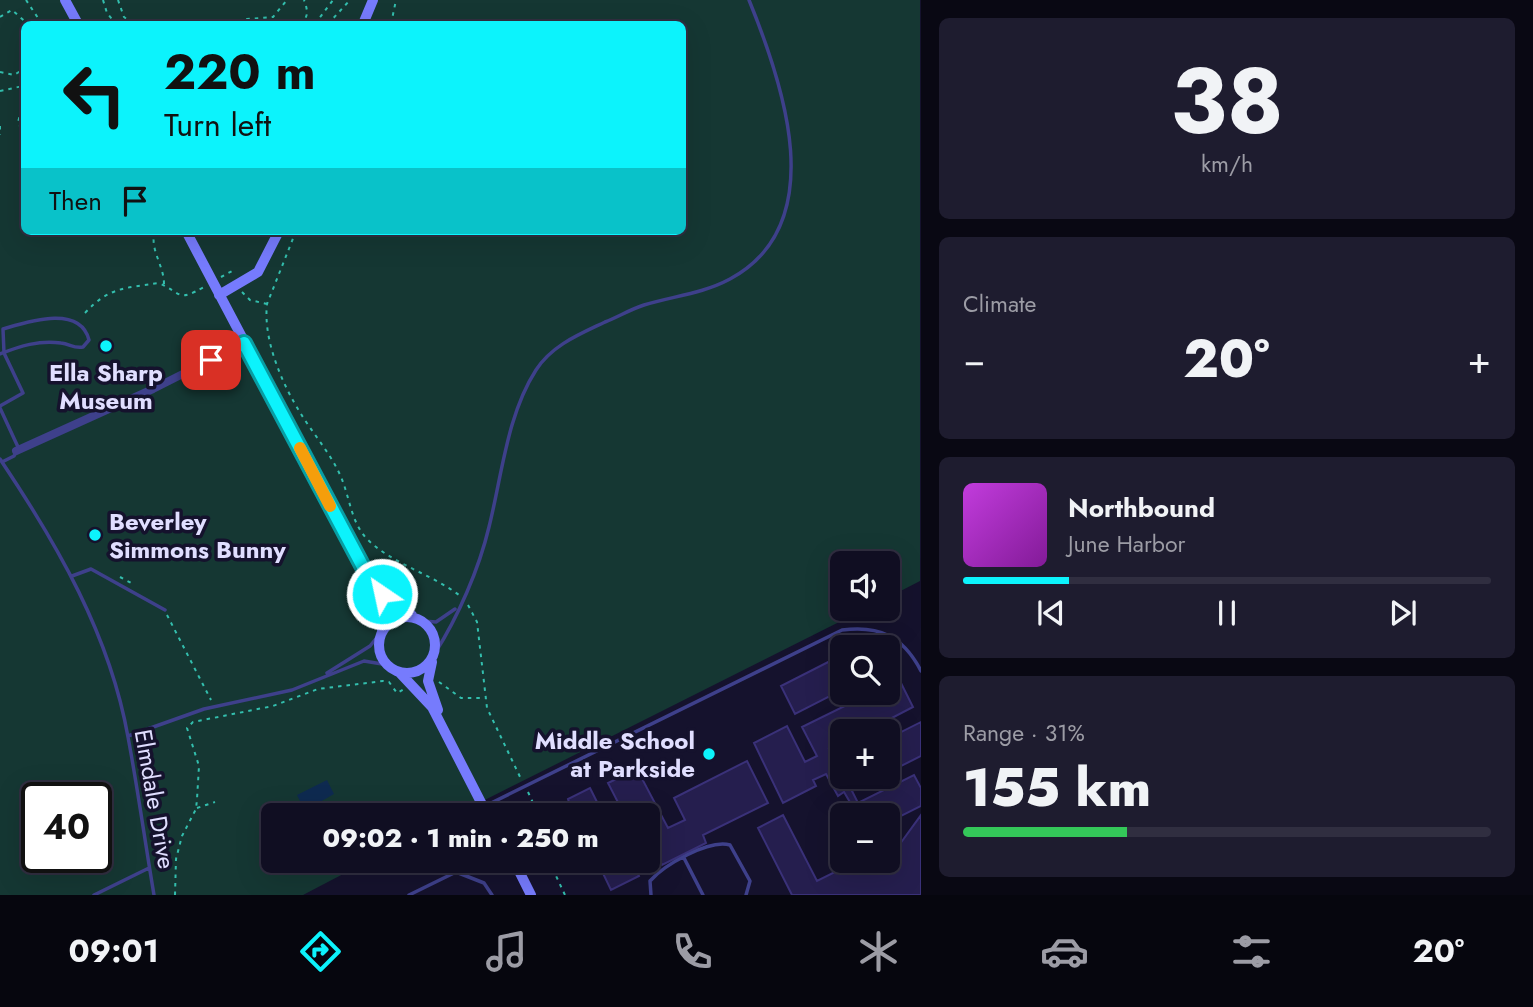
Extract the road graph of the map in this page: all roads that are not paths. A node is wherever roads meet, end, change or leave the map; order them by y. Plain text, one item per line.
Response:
1 (65, 0) edge
2 (373, 0) edge
3 (749, 0) edge
4 (76, 21) edge
5 (364, 21) edge
6 (188, 235) edge
7 (277, 235) edge
8 (219, 295) junction
9 (246, 347) junction
10 (2, 354) edge
11 (0, 407) edge
12 (16, 451) junction
13 (1, 460) edge
14 (72, 576) junction
15 (371, 582) junction
16 (457, 608) junction
17 (165, 610) dead end
18 (420, 620) junction
19 (380, 633) junction
20 (434, 655) junction
21 (391, 667) junction
22 (920, 671) edge
23 (319, 678) junction
24 (443, 726) junction
25 (128, 736) junction
26 (482, 803) edge
27 (498, 803) edge
28 (684, 858) junction
29 (149, 868) junction
30 (520, 873) edge
31 (94, 895) edge
32 (154, 895) edge
33 (409, 895) edge
34 (492, 895) edge
35 (531, 895) edge
36 (651, 895) edge
37 (704, 895) edge
38 (746, 895) edge

1 - 4 street
2 - 5 street
3 - 16 lane
6 - 8 street
7 - 8 street
8 - 9 street
9 - 12 street
9 - 15 street
10 - 10 lane
10 - 11 lane
11 - 12 lane
12 - 13 lane
13 - 14 lane, Elmdale Drive
14 - 17 lane
14 - 25 lane, Elmdale Drive
15 - 18 street
15 - 19 street
16 - 18 lane
16 - 20 lane
18 - 19 street
18 - 20 street
19 - 21 street
19 - 23 lane
20 - 21 street
20 - 24 street
21 - 23 lane
21 - 24 street
22 - 27 lane
23 - 25 lane
24 - 26 street
25 - 29 lane, Elmdale Drive
28 - 36 lane
28 - 37 lane
28 - 38 lane
29 - 31 lane
29 - 32 lane, Elmdale Drive
30 - 35 street
33 - 34 lane

